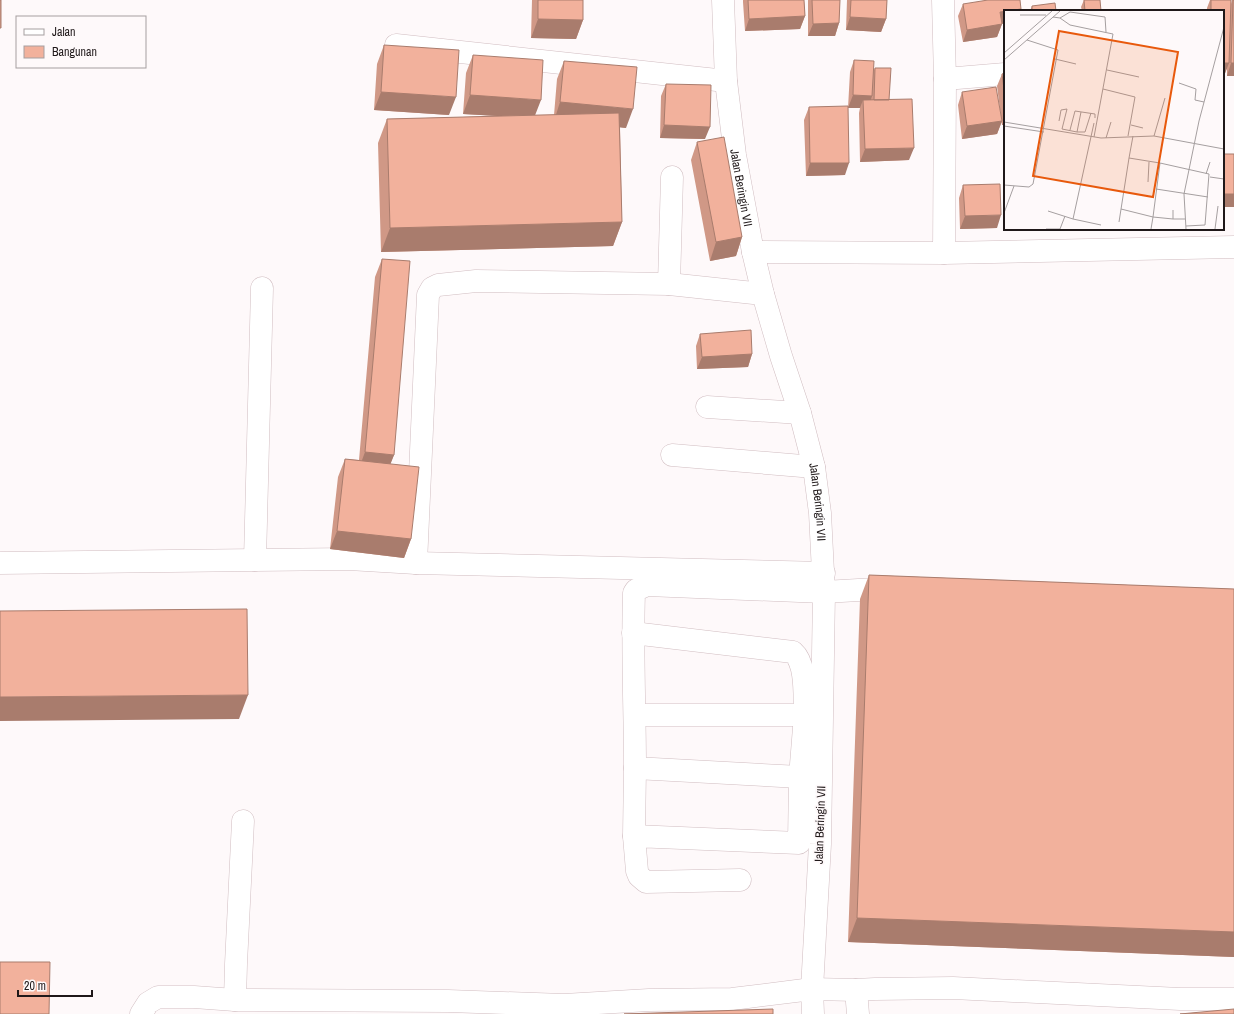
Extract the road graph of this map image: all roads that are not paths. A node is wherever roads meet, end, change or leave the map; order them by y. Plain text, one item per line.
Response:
1 (723, 0) edge
2 (942, 0) edge
3 (396, 45) edge
4 (1004, 74) edge
5 (945, 79) junction
6 (726, 81) junction
7 (672, 177) dead end
8 (1234, 247) edge
9 (753, 252) junction
10 (944, 253) junction
11 (670, 284) junction
12 (262, 288) dead end
13 (762, 294) junction
14 (707, 407) dead end
15 (800, 413) junction
16 (672, 455) dead end
17 (814, 467) junction
18 (255, 560) junction
19 (0, 563) edge
20 (416, 563) junction
21 (824, 582) junction
22 (910, 588) edge
23 (633, 633) junction
24 (635, 715) junction
25 (805, 715) junction
26 (635, 768) junction
27 (800, 777) junction
28 (243, 821) dead end
29 (634, 836) junction
30 (810, 844) junction
31 (740, 880) dead end
32 (812, 989) junction
33 (856, 990) junction
34 (1234, 999) edge
35 (236, 1000) junction
36 (141, 1014) edge
37 (813, 1014) edge
38 (858, 1014) edge

1 - 6 street, Jalan Beringin VII
2 - 5 street
3 - 6 street
4 - 5 street
5 - 10 street
6 - 9 street, Jalan Beringin VII
7 - 11 street
8 - 10 street
9 - 10 street
9 - 13 street, Jalan Beringin VII
11 - 13 street
11 - 20 street
12 - 18 street
13 - 15 street, Jalan Beringin VII
14 - 15 street
15 - 17 street, Jalan Beringin VII
16 - 17 street
17 - 21 street, Jalan Beringin VII
18 - 19 street
18 - 20 street
20 - 21 street
21 - 22 street
21 - 23 street
21 - 30 street, Jalan Beringin VII
23 - 24 street
23 - 25 street
24 - 25 street
24 - 26 street
25 - 27 street
26 - 27 street
26 - 29 street
27 - 30 street
28 - 35 street
29 - 30 street
29 - 31 street
30 - 32 street, Jalan Beringin VII
32 - 33 street
32 - 35 street
32 - 37 street, Jalan Beringin VII
33 - 34 street
33 - 38 street
35 - 36 street

